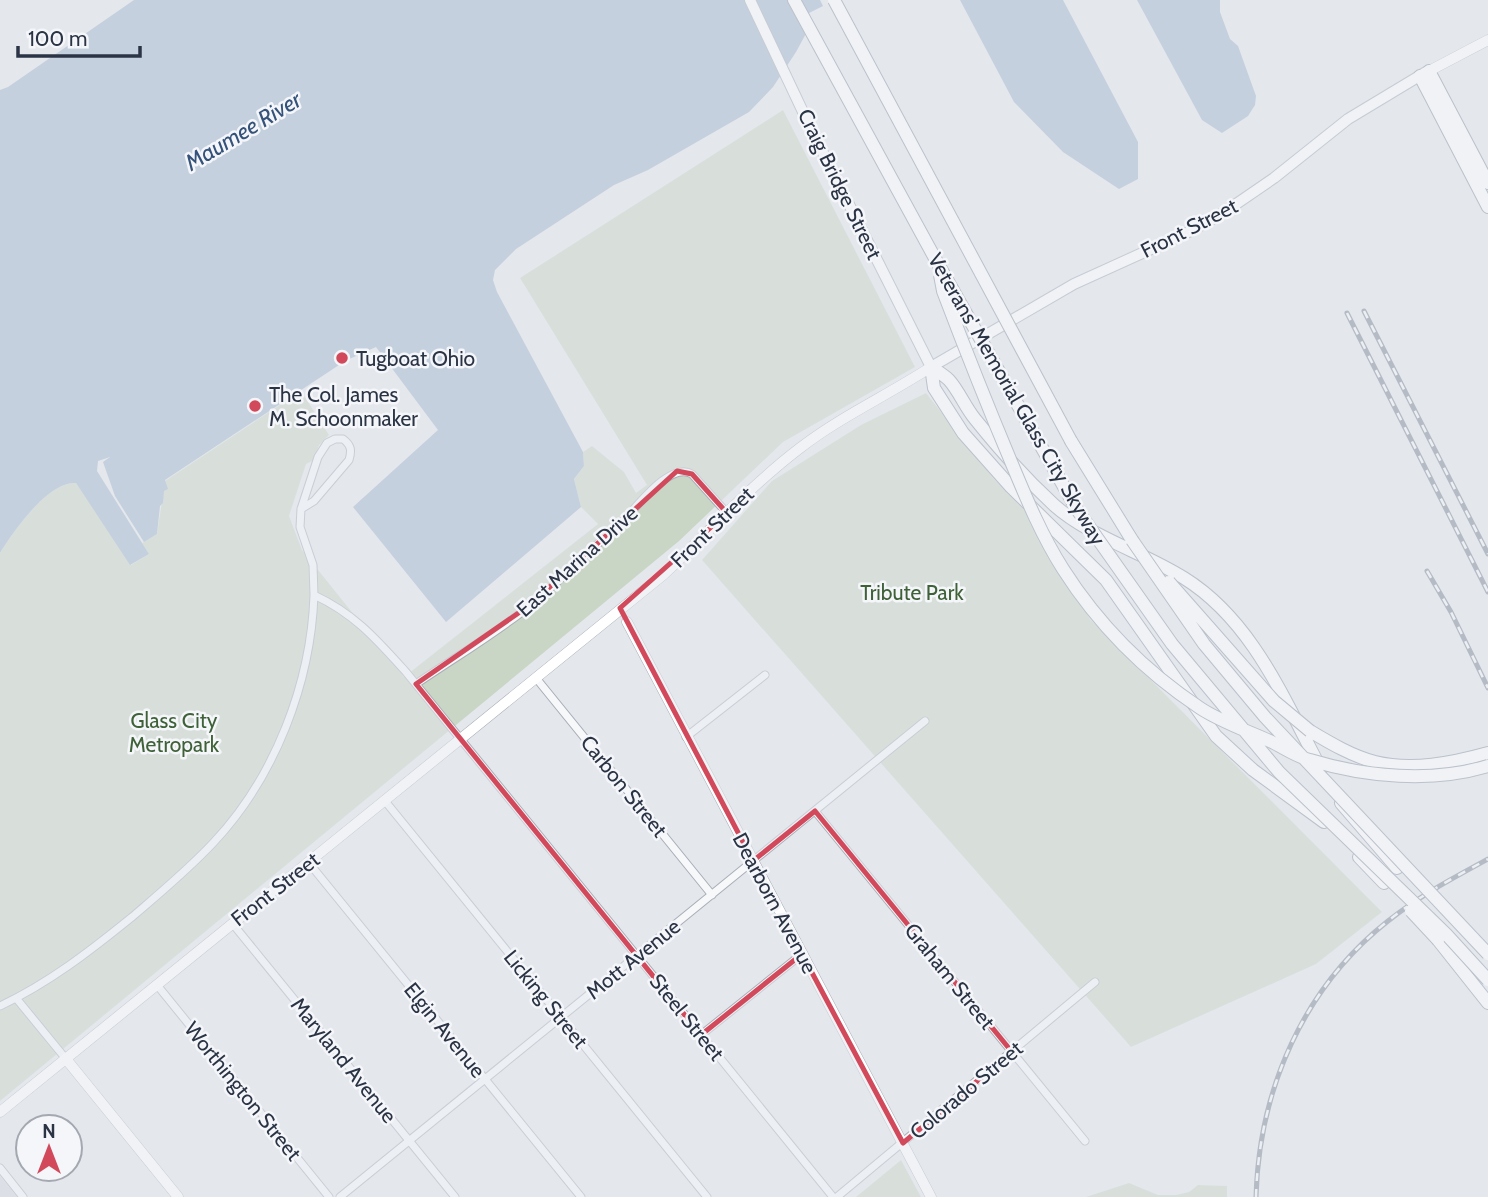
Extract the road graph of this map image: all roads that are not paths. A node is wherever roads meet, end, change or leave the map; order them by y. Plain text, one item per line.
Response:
1 (750, 0) edge
2 (794, 0) edge
3 (834, 0) edge
4 (1488, 40) edge
5 (1424, 74) junction
6 (1488, 183) edge
7 (1488, 207) edge
8 (937, 262) junction
9 (931, 367) junction
10 (301, 509) junction
11 (727, 513) junction
12 (1132, 540) junction
13 (314, 595) junction
14 (620, 608) junction
15 (627, 622) joint
16 (765, 675) dead end
17 (536, 678) junction
18 (416, 684) junction
19 (925, 721) dead end
20 (687, 737) junction
21 (461, 739) junction
22 (1488, 752) edge
23 (1488, 766) edge
24 (384, 801) junction
25 (815, 811) junction
26 (753, 861) junction
27 (309, 863) junction
28 (712, 895) junction
29 (232, 923) junction
30 (1488, 953) edge
31 (802, 954) junction
32 (637, 956) junction
33 (1488, 980) edge
34 (1095, 982) dead end
35 (156, 985) junction
36 (16, 998) junction
37 (1488, 1003) edge
38 (0, 1006) edge
39 (561, 1018) junction
40 (701, 1035) junction
41 (1013, 1052) junction
42 (65, 1059) junction
43 (485, 1079) junction
44 (0, 1112) edge
45 (410, 1140) junction
46 (1085, 1141) dead end
47 (903, 1143) junction
48 (0, 1168) edge
49 (23, 1197) edge
50 (178, 1197) edge
51 (329, 1197) edge
52 (340, 1197) edge
53 (455, 1197) edge
54 (581, 1197) edge
55 (707, 1197) edge
56 (835, 1197) edge
57 (931, 1197) edge

1 - 9 main road, Craig Bridge Street
2 - 8 highway, Veterans' Memorial Glass City Skyway
3 - 12 highway, Veterans' Memorial Glass City Skyway, bridge
4 - 5 main road, Front Street
5 - 6 highway
5 - 7 highway
5 - 9 main road, Front Street
8 - 23 highway, bridge
8 - 33 highway, Veterans' Memorial Glass City Skyway, bridge
9 - 11 main road, Front Street
9 - 30 highway, bridge
9 - 37 highway, bridge
10 - 10 street
10 - 13 street
11 - 14 main road, Front Street
11 - 18 street, East Marina Drive
12 - 22 highway, bridge
12 - 30 highway, Veterans' Memorial Glass City Skyway, bridge
13 - 18 street, Steel Street
13 - 36 street
14 - 15 street, Dearborn Avenue
14 - 17 main road, Front Street
15 - 20 main road, Dearborn Avenue
16 - 20 street
17 - 21 main road, Front Street
17 - 28 street, Carbon Street
18 - 21 street, Steel Street
19 - 25 street, Mott Avenue
20 - 26 main road, Dearborn Avenue
21 - 24 main road, Front Street
21 - 32 street, Steel Street
24 - 27 main road, Front Street
24 - 39 street, Licking Street
25 - 26 street, Mott Avenue
25 - 41 street, Graham Street
26 - 28 street, Mott Avenue
26 - 31 main road, Dearborn Avenue
27 - 29 main road, Front Street
27 - 43 street, Elgin Avenue
28 - 32 street, Mott Avenue
29 - 35 main road, Front Street
29 - 45 street, Maryland Avenue
31 - 40 street
31 - 47 main road, Dearborn Avenue
32 - 39 street, Mott Avenue
32 - 40 street, Steel Street
34 - 41 street, Colorado Street
35 - 42 main road, Front Street
35 - 51 street, Worthington Street
36 - 38 street
36 - 42 street
39 - 43 street, Mott Avenue
39 - 55 street, Licking Street
40 - 56 street, Steel Street
41 - 46 street, Graham Street
41 - 47 street, Colorado Street
42 - 44 main road, Front Street
42 - 50 main road
43 - 45 street, Mott Avenue
43 - 54 street, Elgin Avenue
45 - 52 street, Mott Avenue
45 - 53 street, Maryland Avenue
47 - 56 street, Colorado Street
47 - 57 main road, Dearborn Avenue
48 - 49 street

